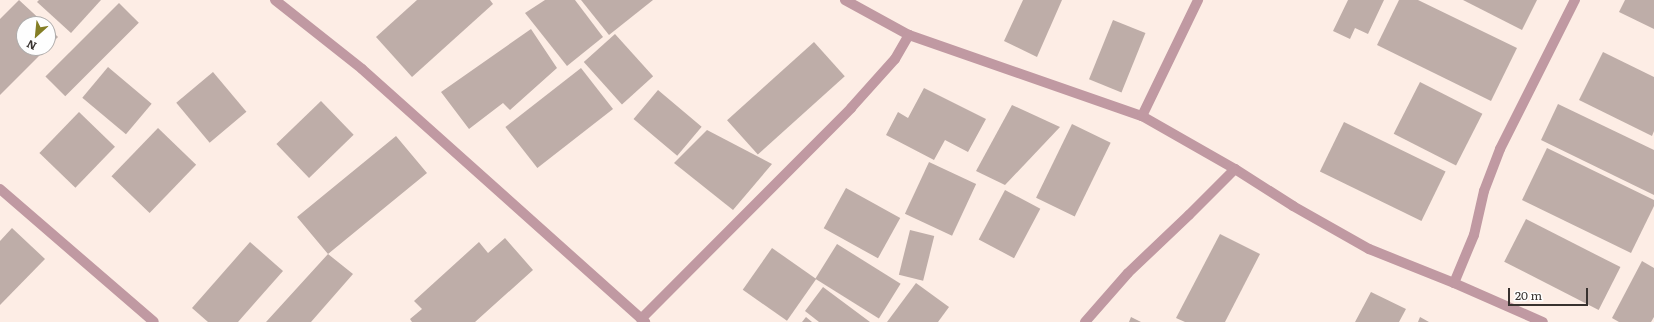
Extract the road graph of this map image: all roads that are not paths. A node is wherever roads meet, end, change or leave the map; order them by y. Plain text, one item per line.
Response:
1 (275, 0) edge
2 (845, 0) edge
3 (1198, 0) edge
4 (1575, 0) edge
5 (910, 35) junction
6 (1142, 116) junction
7 (1235, 168) junction
8 (0, 189) edge
9 (1454, 283) junction
10 (643, 320) edge
11 (154, 322) edge
12 (1085, 322) edge
13 (1543, 322) edge

1 - 10 street
2 - 5 street
3 - 6 street
4 - 9 street
5 - 6 street
5 - 10 street
6 - 7 street
7 - 9 street
7 - 12 street
8 - 11 street
9 - 13 street

